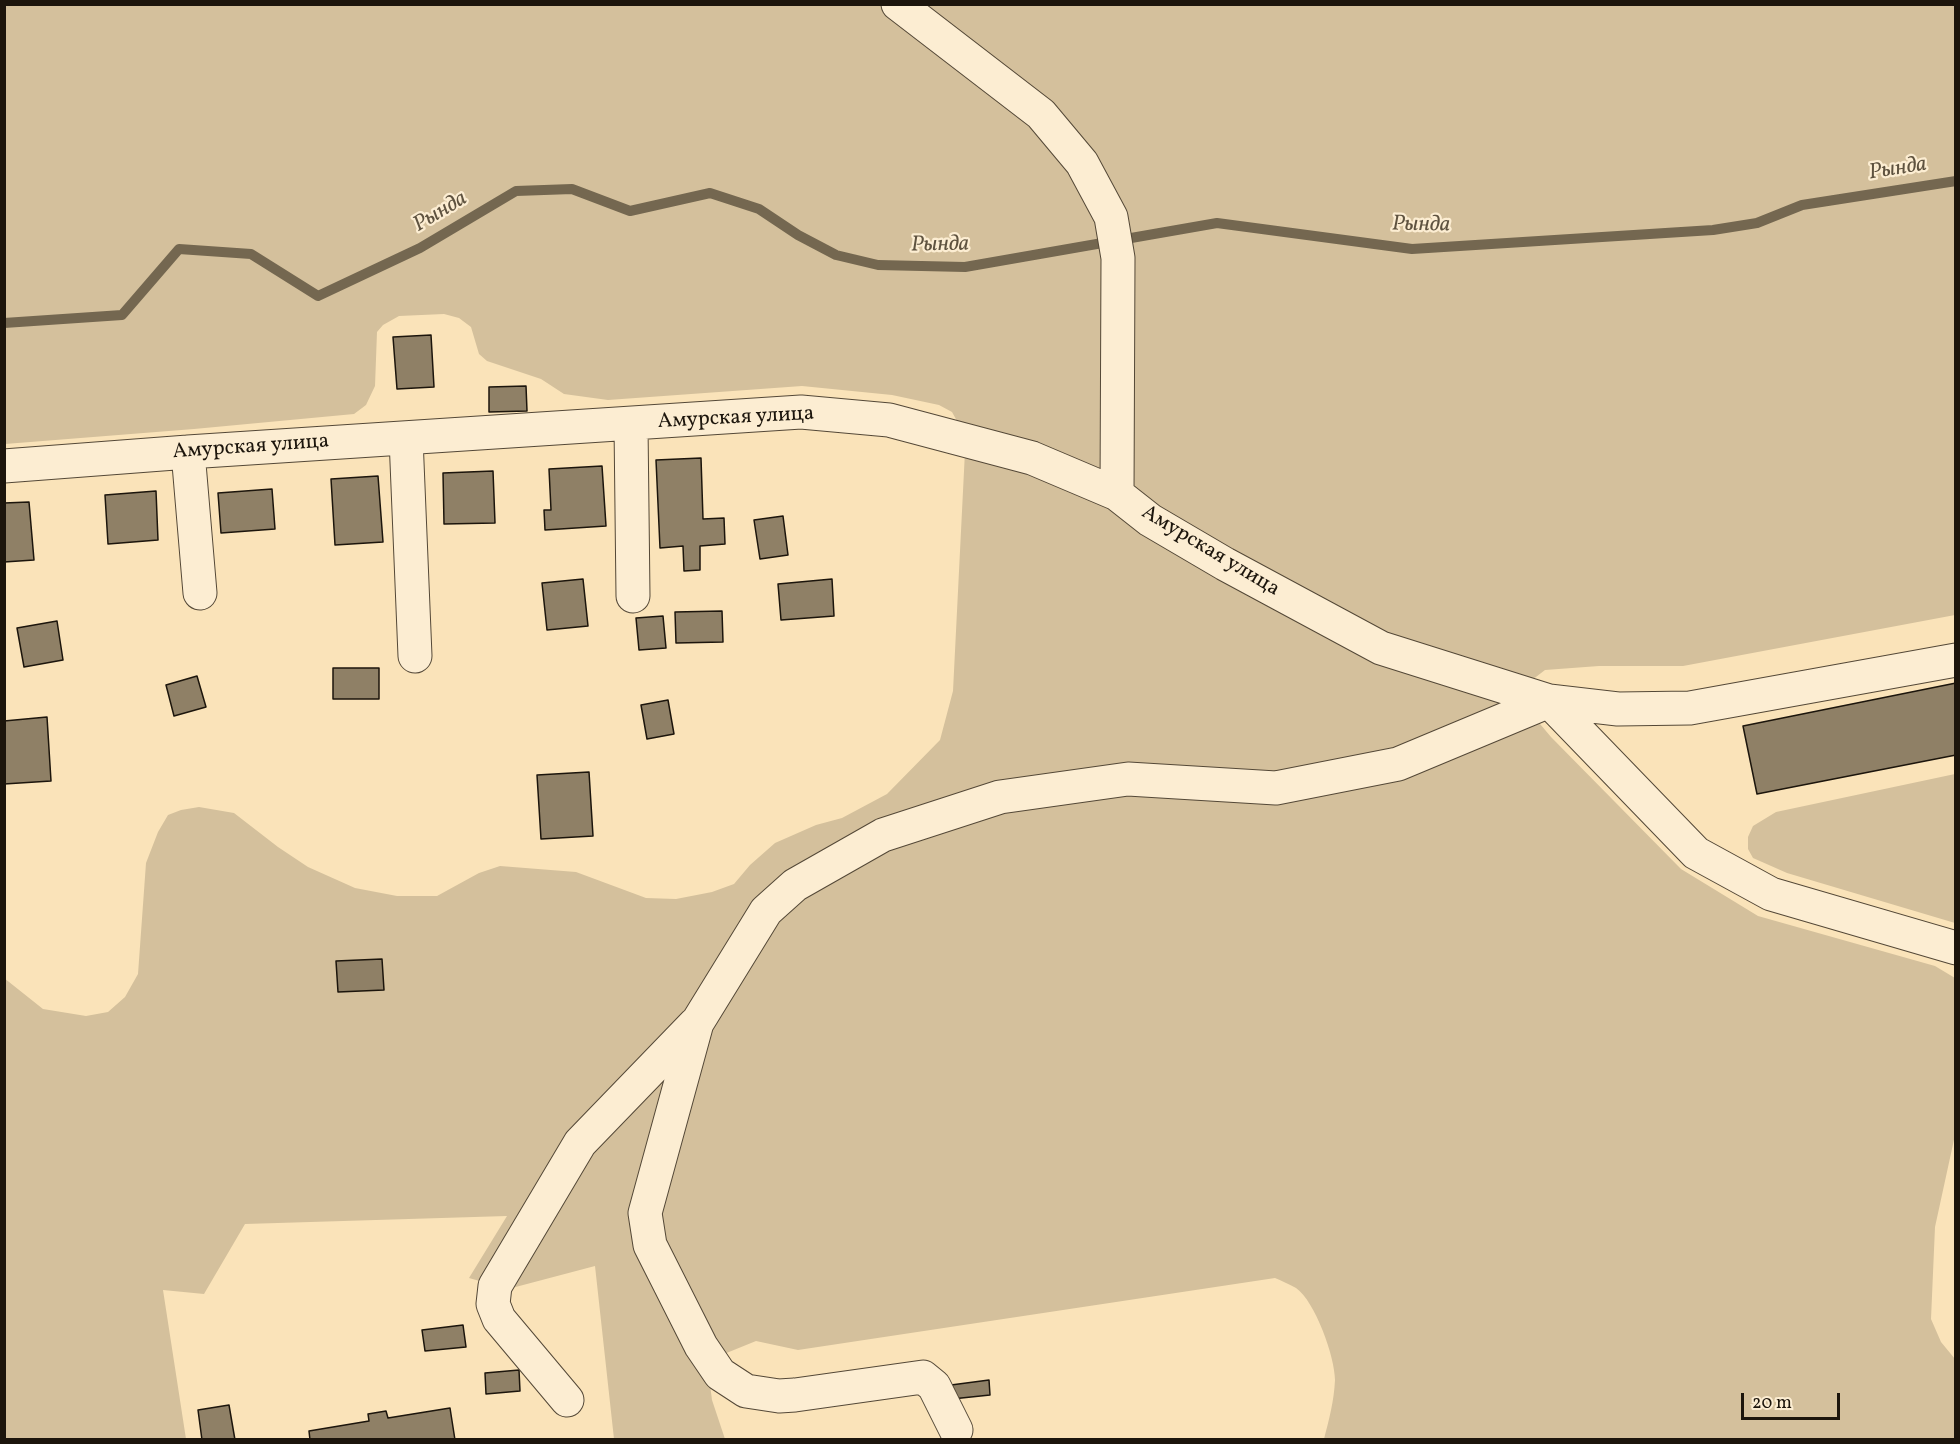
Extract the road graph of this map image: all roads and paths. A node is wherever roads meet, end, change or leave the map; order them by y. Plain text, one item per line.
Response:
1 (898, 4) edge
2 (631, 425) junction
3 (406, 438) junction
4 (188, 452) junction
5 (4, 466) edge
6 (1117, 494) junction
7 (200, 592) dead end
8 (633, 596) dead end
9 (415, 656) dead end
10 (1956, 660) edge
11 (1549, 701) junction
12 (1956, 948) edge
13 (697, 1023) junction
14 (567, 1400) dead end
15 (956, 1430) dead end

1 - 6 street
2 - 3 street, Амурская улица
2 - 6 street, Амурская улица
2 - 8 street
3 - 4 street, Амурская улица
3 - 9 street
4 - 5 street, Амурская улица
4 - 7 street
6 - 11 street, Амурская улица
10 - 11 street, Амурская улица
11 - 12 street
11 - 13 street
13 - 14 street
13 - 15 street

